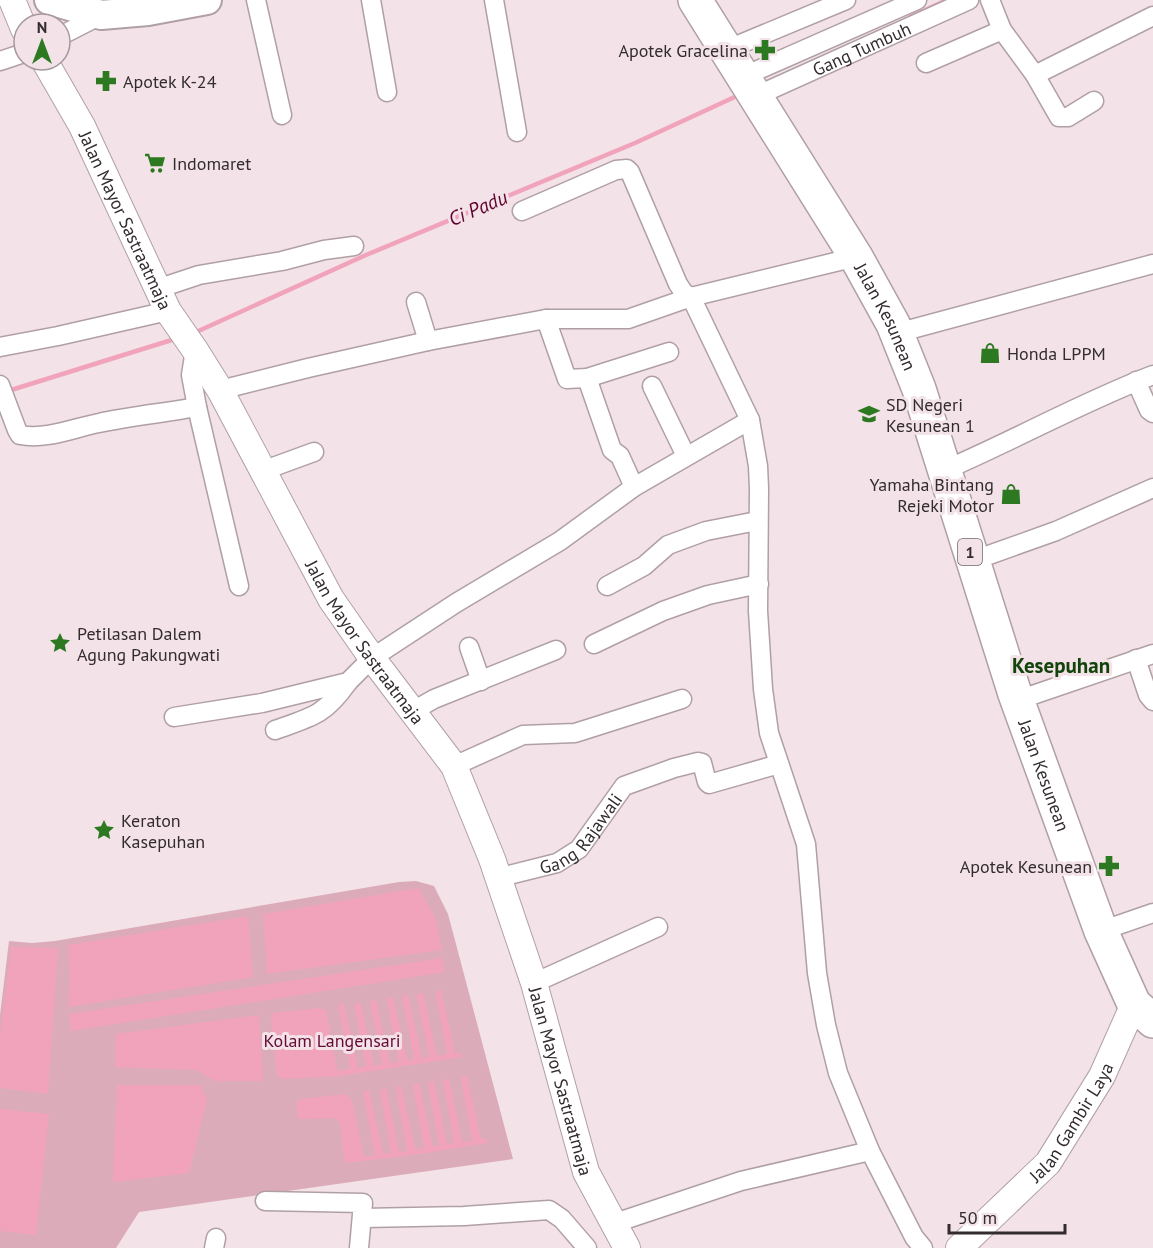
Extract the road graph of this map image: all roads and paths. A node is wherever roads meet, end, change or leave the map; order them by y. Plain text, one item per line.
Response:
1 (49, 0) edge
2 (207, 0) edge
3 (256, 0) edge
4 (371, 0) edge
5 (494, 0) edge
6 (694, 0) edge
7 (846, 0) edge
8 (917, 0) edge
9 (969, 0) edge
10 (990, 0) edge
11 (101, 15) junction
12 (1153, 16) edge
13 (72, 30) edge
14 (1002, 30) junction
15 (926, 63) dead end
16 (735, 66) junction
17 (51, 72) edge
18 (1035, 75) junction
19 (387, 92) dead end
20 (1094, 101) dead end
21 (282, 115) dead end
22 (517, 132) dead end
23 (522, 211) dead end
24 (354, 246) dead end
25 (856, 257) junction
26 (1153, 264) edge
27 (691, 297) junction
28 (416, 302) dead end
29 (167, 308) junction
30 (546, 319) junction
31 (897, 333) junction
32 (428, 342) junction
33 (0, 346) edge
34 (195, 350) junction
35 (669, 352) dead end
36 (587, 378) junction
37 (1145, 378) edge
38 (652, 386) dead end
39 (2, 390) edge
40 (220, 390) junction
41 (197, 407) junction
42 (1153, 413) edge
43 (750, 420) junction
44 (314, 452) dead end
45 (686, 456) junction
46 (945, 470) junction
47 (262, 471) junction
48 (634, 486) junction
49 (1153, 488) edge
50 (758, 521) junction
51 (972, 561) junction
52 (759, 584) junction
53 (238, 586) dead end
54 (607, 586) dead end
55 (594, 644) dead end
56 (469, 647) dead end
57 (556, 650) dead end
58 (1144, 657) edge
59 (372, 658) junction
60 (481, 681) junction
61 (348, 682) junction
62 (682, 699) dead end
63 (1018, 700) junction
64 (1153, 701) edge
65 (413, 711) junction
66 (174, 717) dead end
67 (275, 730) dead end
68 (779, 764) junction
69 (454, 766) junction
70 (497, 878) junction
71 (1153, 913) edge
72 (658, 927) dead end
73 (1101, 931) junction
74 (534, 983) junction
75 (1144, 1013) edge
76 (870, 1151) junction
77 (265, 1201) dead end
78 (363, 1218) junction
79 (612, 1224) junction
80 (359, 1248) edge
81 (587, 1248) edge
82 (627, 1248) edge
83 (923, 1248) edge
84 (959, 1248) edge

1 - 11 main road
2 - 11 main road
3 - 21 street
4 - 19 street
5 - 22 street
6 - 16 highway, 1
7 - 16 street
8 - 16 street
9 - 16 street, Gang Tumbuh
10 - 14 street
11 - 13 street
12 - 18 street
14 - 15 street
14 - 18 street
16 - 25 highway, Jalan Kesunean / 1
17 - 29 street, Jalan Mayor Sastraatmaja
18 - 20 street
23 - 27 street
24 - 29 street
25 - 27 street
25 - 31 highway, Jalan Kesunean / 1
26 - 31 street
27 - 30 street
27 - 43 street
28 - 32 street
29 - 33 street
29 - 34 street, Jalan Mayor Sastraatmaja
30 - 32 street
30 - 36 street
31 - 46 highway, Jalan Kesunean / 1
32 - 40 street
34 - 40 street, Jalan Mayor Sastraatmaja
34 - 41 street
35 - 36 street
36 - 48 street
37 - 42 street
37 - 46 street
38 - 45 street
39 - 41 street
40 - 47 street, Jalan Mayor Sastraatmaja
41 - 53 street
43 - 45 street
43 - 50 street
44 - 47 street
45 - 48 street
46 - 51 highway, Jalan Kesunean / 1
47 - 59 street, Jalan Mayor Sastraatmaja
48 - 59 street
49 - 51 street
50 - 52 street
50 - 54 street
51 - 63 highway, Jalan Kesunean / 1
52 - 55 street
52 - 68 street
56 - 60 street
57 - 60 street
58 - 63 street
58 - 64 street
59 - 61 street
59 - 65 street, Jalan Mayor Sastraatmaja
60 - 65 street
61 - 66 street
61 - 67 street
62 - 69 street
63 - 73 highway, Jalan Kesunean / 1
65 - 69 street, Jalan Mayor Sastraatmaja
68 - 70 street, Gang Rajawali
68 - 76 street
69 - 70 street, Jalan Mayor Sastraatmaja
70 - 74 street, Jalan Mayor Sastraatmaja
71 - 73 street
72 - 74 street
73 - 75 highway, Jalan Kesunean / 1
74 - 79 street, Jalan Mayor Sastraatmaja
75 - 84 street, Jalan Gambir Laya
76 - 79 street
76 - 83 street
77 - 78 street
78 - 80 street
78 - 81 street
79 - 82 street, Jalan Mayor Sastraatmaja

